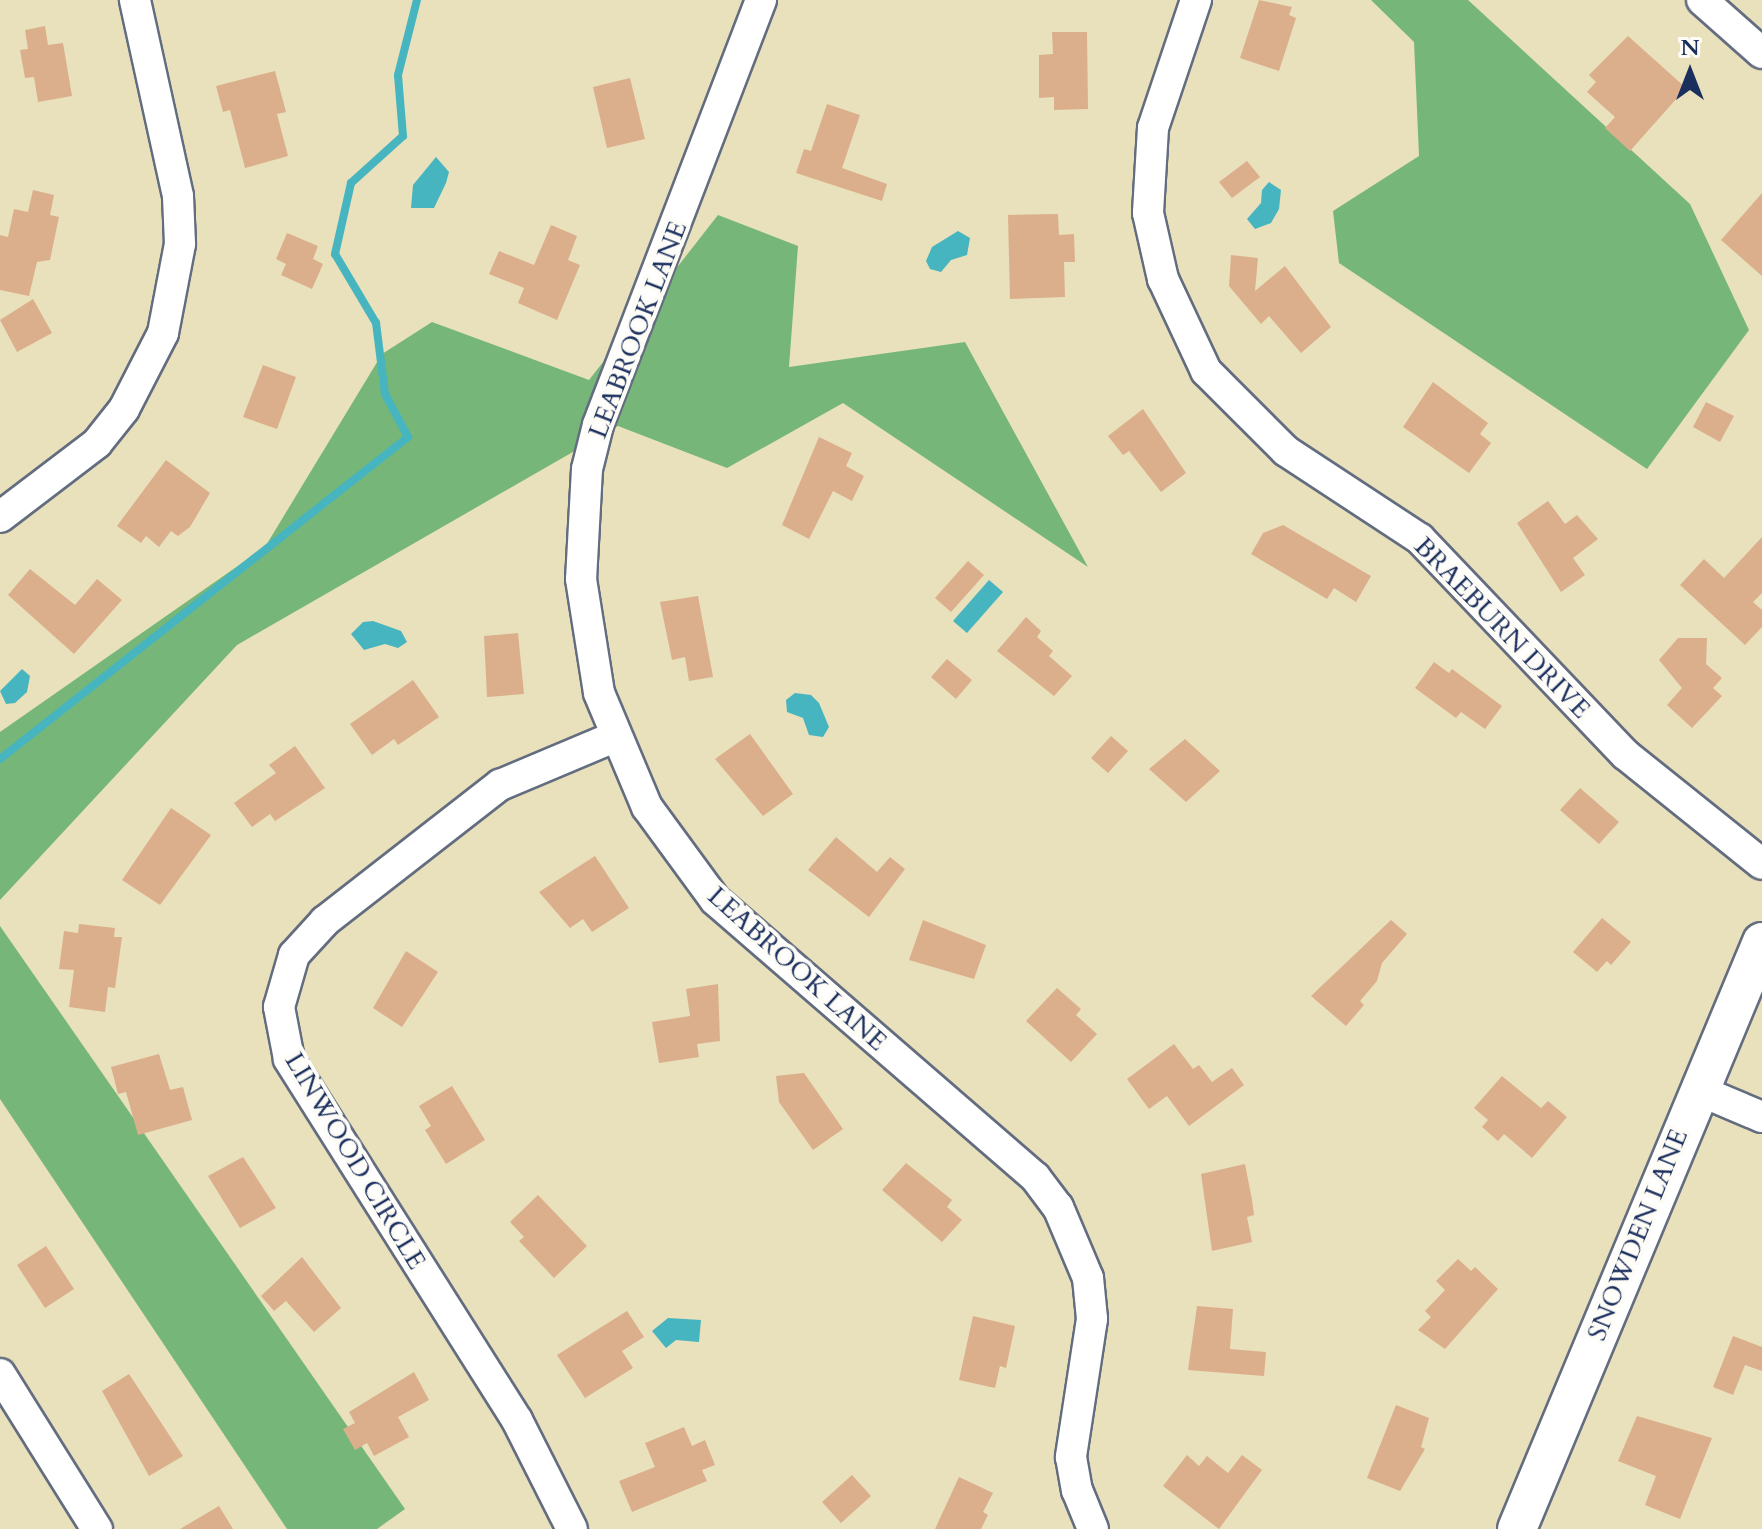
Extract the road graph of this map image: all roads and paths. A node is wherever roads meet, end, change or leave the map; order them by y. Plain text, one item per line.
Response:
1 (135, 0) edge
2 (761, 0) edge
3 (1196, 0) edge
4 (1702, 0) edge
5 (1762, 53) edge
6 (0, 517) edge
7 (614, 737) junction
8 (1762, 864) edge
9 (1762, 942) edge
10 (1698, 1090) junction
11 (1762, 1117) edge
12 (0, 1374) edge
13 (97, 1529) edge
14 (572, 1529) edge
15 (1093, 1529) edge
16 (1517, 1529) edge

1 - 6 street
2 - 7 street, LEABROOK LANE
3 - 8 street, BRAEBURN DRIVE
4 - 5 street
7 - 14 street, LINWOOD CIRCLE
7 - 15 street, LEABROOK LANE
9 - 10 street, SNOWDEN LANE
10 - 11 street
10 - 16 street, SNOWDEN LANE
12 - 13 street

